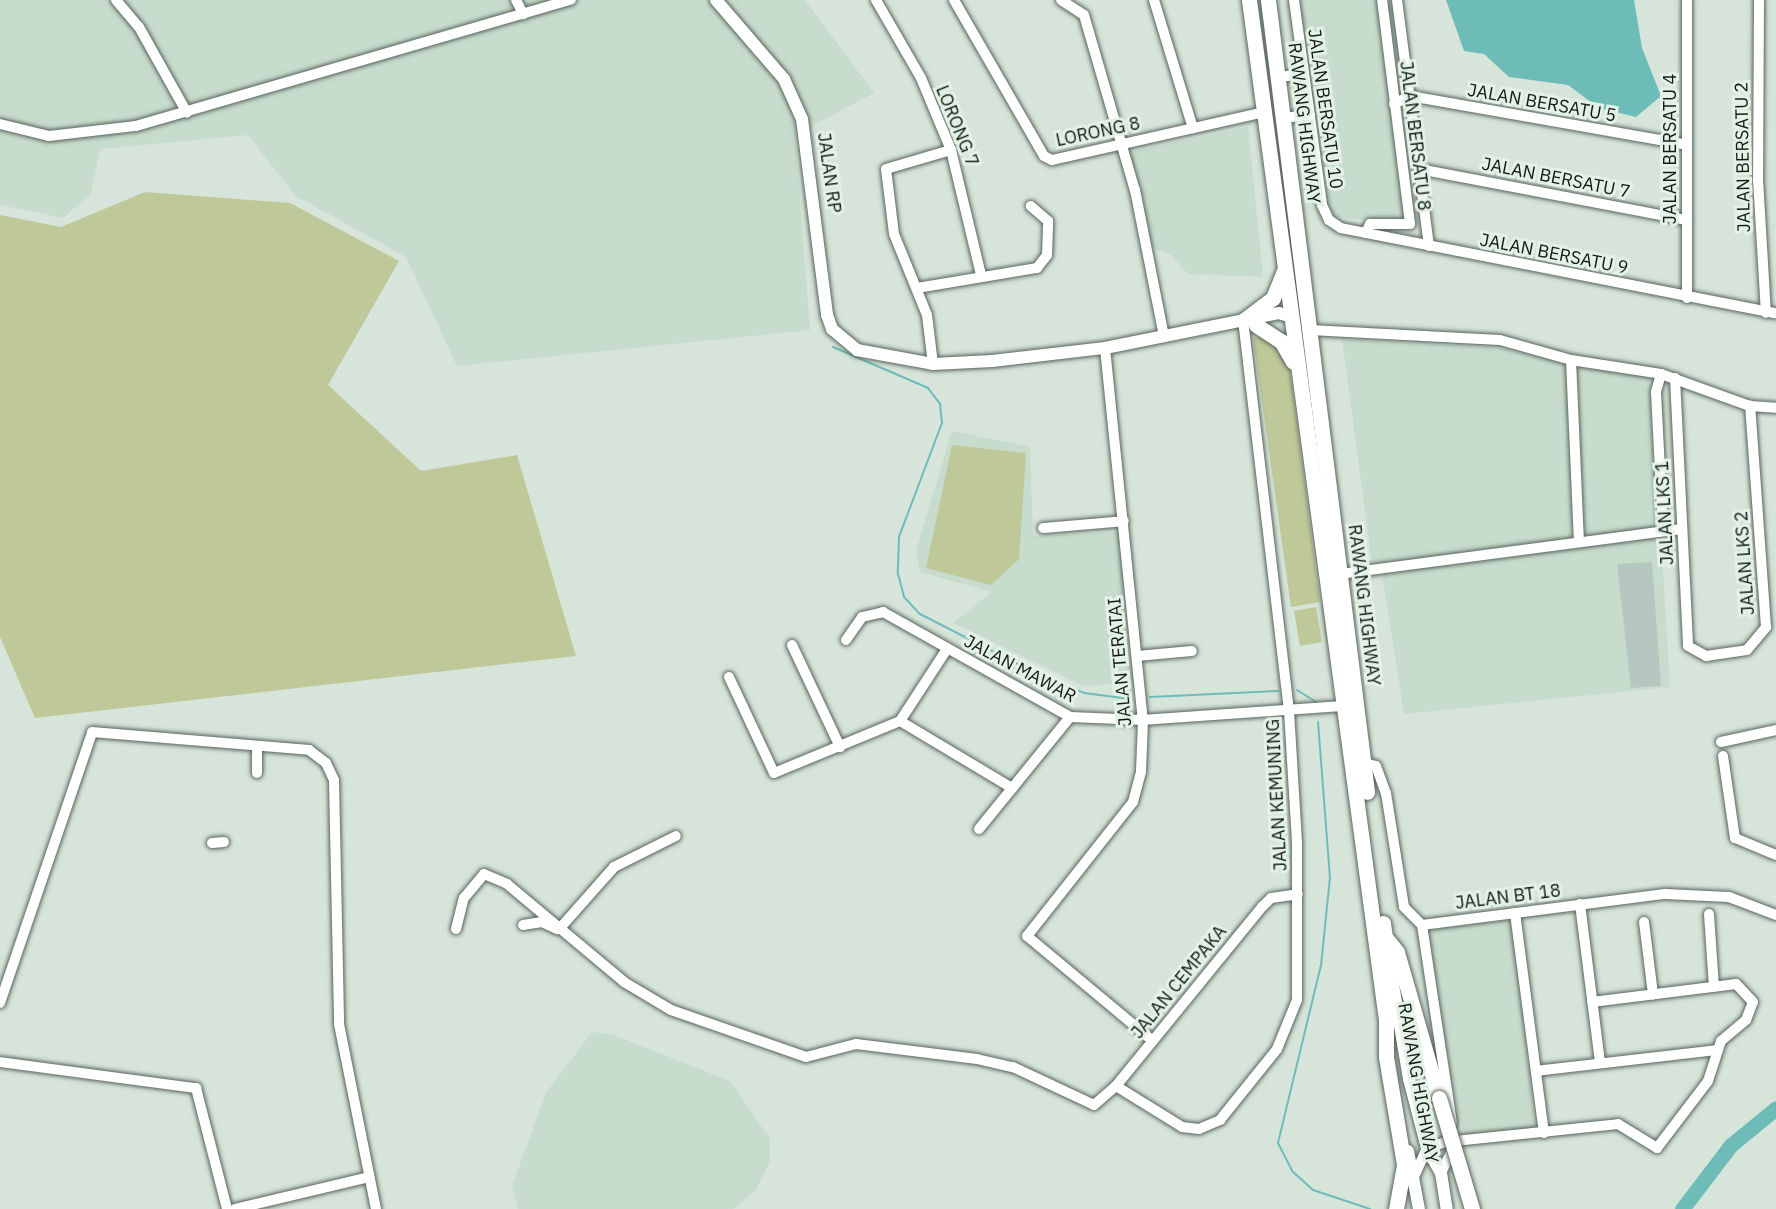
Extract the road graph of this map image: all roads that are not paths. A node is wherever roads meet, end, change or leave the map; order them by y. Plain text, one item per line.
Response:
1 (116, 0) edge
2 (516, 0) edge
3 (571, 0) edge
4 (716, 0) edge
5 (876, 0) edge
6 (954, 0) edge
7 (1061, 0) edge
8 (1154, 0) edge
9 (1249, 0) edge
10 (1268, 0) edge
11 (1294, 0) edge
12 (1382, 0) edge
13 (1397, 0) edge
14 (1687, 0) edge
15 (1759, 0) edge
16 (523, 14) junction
17 (1304, 74) junction
18 (1279, 77) junction
19 (1410, 96) junction
20 (1394, 104) junction
21 (1264, 112) junction
22 (187, 113) junction
23 (1310, 115) junction
24 (1284, 118) junction
25 (0, 124) edge
26 (1193, 128) junction
27 (1122, 145) junction
28 (1687, 145) junction
29 (951, 150) junction
30 (1419, 169) junction
31 (1031, 206) dead end
32 (1687, 219) junction
33 (1329, 220) joint
34 (1366, 233) junction
35 (1429, 246) junction
36 (1285, 268) junction
37 (981, 275) junction
38 (917, 288) junction
39 (1687, 298) junction
40 (1306, 299) junction
41 (1771, 313) edge
42 (1291, 317) junction
43 (1248, 324) junction
44 (1164, 337) junction
45 (1311, 338) junction
46 (1105, 348) junction
47 (1571, 360) junction
48 (933, 364) junction
49 (1297, 370) junction
50 (1661, 374) junction
51 (1675, 378) junction
52 (1750, 405) junction
53 (1776, 408) edge
54 (1124, 521) junction
55 (1043, 528) dead end
56 (1682, 529) junction
57 (1662, 531) junction
58 (1578, 542) junction
59 (1340, 574) junction
60 (846, 640) dead end
61 (792, 645) dead end
62 (1688, 646) joint
63 (947, 649) junction
64 (1192, 651) dead end
65 (1137, 656) junction
66 (729, 677) dead end
67 (1345, 706) junction
68 (1289, 711) junction
69 (1070, 717) junction
70 (1143, 720) junction
71 (900, 721) junction
72 (1776, 730) edge
73 (1721, 742) dead end
74 (257, 746) junction
75 (840, 747) junction
76 (1723, 756) dead end
77 (1363, 763) junction
78 (257, 773) dead end
79 (1012, 788) junction
80 (979, 829) dead end
81 (676, 836) dead end
82 (224, 842) dead end
83 (212, 843) dead end
84 (1776, 855) edge
85 (1298, 894) junction
86 (1580, 904) junction
87 (1515, 913) junction
88 (1710, 914) dead end
89 (1776, 915) edge
90 (1644, 922) dead end
91 (524, 925) dead end
92 (1422, 925) junction
93 (456, 929) dead end
94 (564, 929) junction
95 (1385, 937) junction
96 (1714, 987) junction
97 (1653, 994) junction
98 (1, 998) edge
99 (1592, 1002) junction
100 (1152, 1040) junction
101 (1718, 1050) junction
102 (0, 1062) edge
103 (1600, 1063) junction
104 (1536, 1071) junction
105 (1116, 1086) junction
106 (1544, 1133) junction
107 (1455, 1143) junction
108 (1427, 1148) junction
109 (1409, 1171) junction
110 (1441, 1173) junction
111 (369, 1177) junction
112 (1446, 1204) edge
113 (1419, 1206) edge
114 (227, 1209) edge
115 (235, 1209) edge
116 (376, 1209) edge
117 (1396, 1209) edge
118 (1472, 1209) edge

1 - 22 street
2 - 16 street
3 - 16 street
4 - 48 street, JALAN RP
5 - 29 street, LORONG 7
6 - 27 street, LORONG 8
7 - 27 street
8 - 26 street
9 - 21 main road, RAWANG HIGHWAY
10 - 18 main road, RAWANG HIGHWAY
11 - 17 street, JALAN BERSATU 10
12 - 20 street, JALAN BERSATU 8
13 - 19 street
14 - 28 street, JALAN BERSATU 4
15 - 41 street, JALAN BERSATU 2
16 - 22 street
17 - 18 street
17 - 23 street, JALAN BERSATU 10
18 - 24 main road, RAWANG HIGHWAY
19 - 20 street
19 - 28 street, JALAN BERSATU 5
19 - 30 street
20 - 34 street, JALAN BERSATU 8
21 - 26 street, LORONG 8
21 - 36 main road, RAWANG HIGHWAY
22 - 25 street
23 - 24 street
23 - 33 street, JALAN BERSATU 10
24 - 40 main road, RAWANG HIGHWAY
26 - 27 street, LORONG 8
27 - 44 street
28 - 32 street, JALAN BERSATU 4
29 - 37 street, LORONG 7
29 - 38 street
30 - 32 street, JALAN BERSATU 7
30 - 35 street
31 - 37 street
32 - 39 street, JALAN BERSATU 4
33 - 34 street, JALAN BERSATU 9
34 - 35 street, JALAN BERSATU 9
35 - 39 street, JALAN BERSATU 9
36 - 42 main road, RAWANG HIGHWAY
36 - 43 main road
37 - 38 street
38 - 48 street
39 - 41 street, JALAN BERSATU 9
40 - 42 main road
40 - 45 main road, RAWANG HIGHWAY
42 - 43 street
42 - 45 main road
42 - 49 main road, RAWANG HIGHWAY
43 - 44 street
43 - 49 main road
43 - 68 street, JALAN KEMUNING
44 - 46 street
45 - 47 street
45 - 59 main road, RAWANG HIGHWAY
46 - 48 street
46 - 54 street, JALAN TERATAI
47 - 50 street
47 - 58 street
49 - 67 main road, RAWANG HIGHWAY
50 - 51 street
50 - 57 street
51 - 52 street
51 - 56 street, JALAN LKS 1
52 - 53 street
52 - 62 street, JALAN LKS 2
54 - 55 street
54 - 65 street, JALAN TERATAI
56 - 57 street
56 - 62 street, JALAN LKS 1
57 - 58 street
58 - 59 street
59 - 77 main road, RAWANG HIGHWAY
60 - 63 street, JALAN MAWAR
61 - 75 street
63 - 69 street, JALAN MAWAR
63 - 71 street
64 - 65 street
65 - 70 street, JALAN TERATAI
66 - 75 street
67 - 68 street, JALAN MAWAR
67 - 109 main road, RAWANG HIGHWAY
68 - 70 street, JALAN MAWAR
68 - 85 street, JALAN KEMUNING
69 - 70 street, JALAN MAWAR
69 - 79 street
70 - 100 street, JALAN TERATAI
71 - 75 street
71 - 79 street
72 - 73 street
74 - 78 street
74 - 98 street
74 - 111 street
76 - 84 street
77 - 92 street
77 - 95 main road, RAWANG HIGHWAY
79 - 80 street
81 - 94 street
82 - 83 street
85 - 100 street, JALAN CEMPAKA
85 - 105 street, JALAN KEMUNING
86 - 87 street, JALAN BT 18
86 - 89 street, JALAN BT 18
86 - 99 street
87 - 92 street, JALAN BT 18
87 - 104 street
88 - 96 street
90 - 97 street
91 - 94 street
92 - 107 street
93 - 94 street
94 - 105 street, JALAN CEMPAKA
95 - 108 street, RAWANG HIGHWAY
95 - 118 main road, bridge
96 - 97 street
96 - 101 street
97 - 99 street
99 - 103 street
100 - 105 street, JALAN CEMPAKA
101 - 103 street
101 - 106 street
102 - 114 street
103 - 104 street
104 - 106 street
106 - 107 street
107 - 108 street
107 - 110 street
108 - 109 street
108 - 110 street, RAWANG HIGHWAY
109 - 113 street, RAWANG HIGHWAY
109 - 117 main road, RAWANG HIGHWAY
110 - 112 street, RAWANG HIGHWAY
111 - 115 street
111 - 116 street

